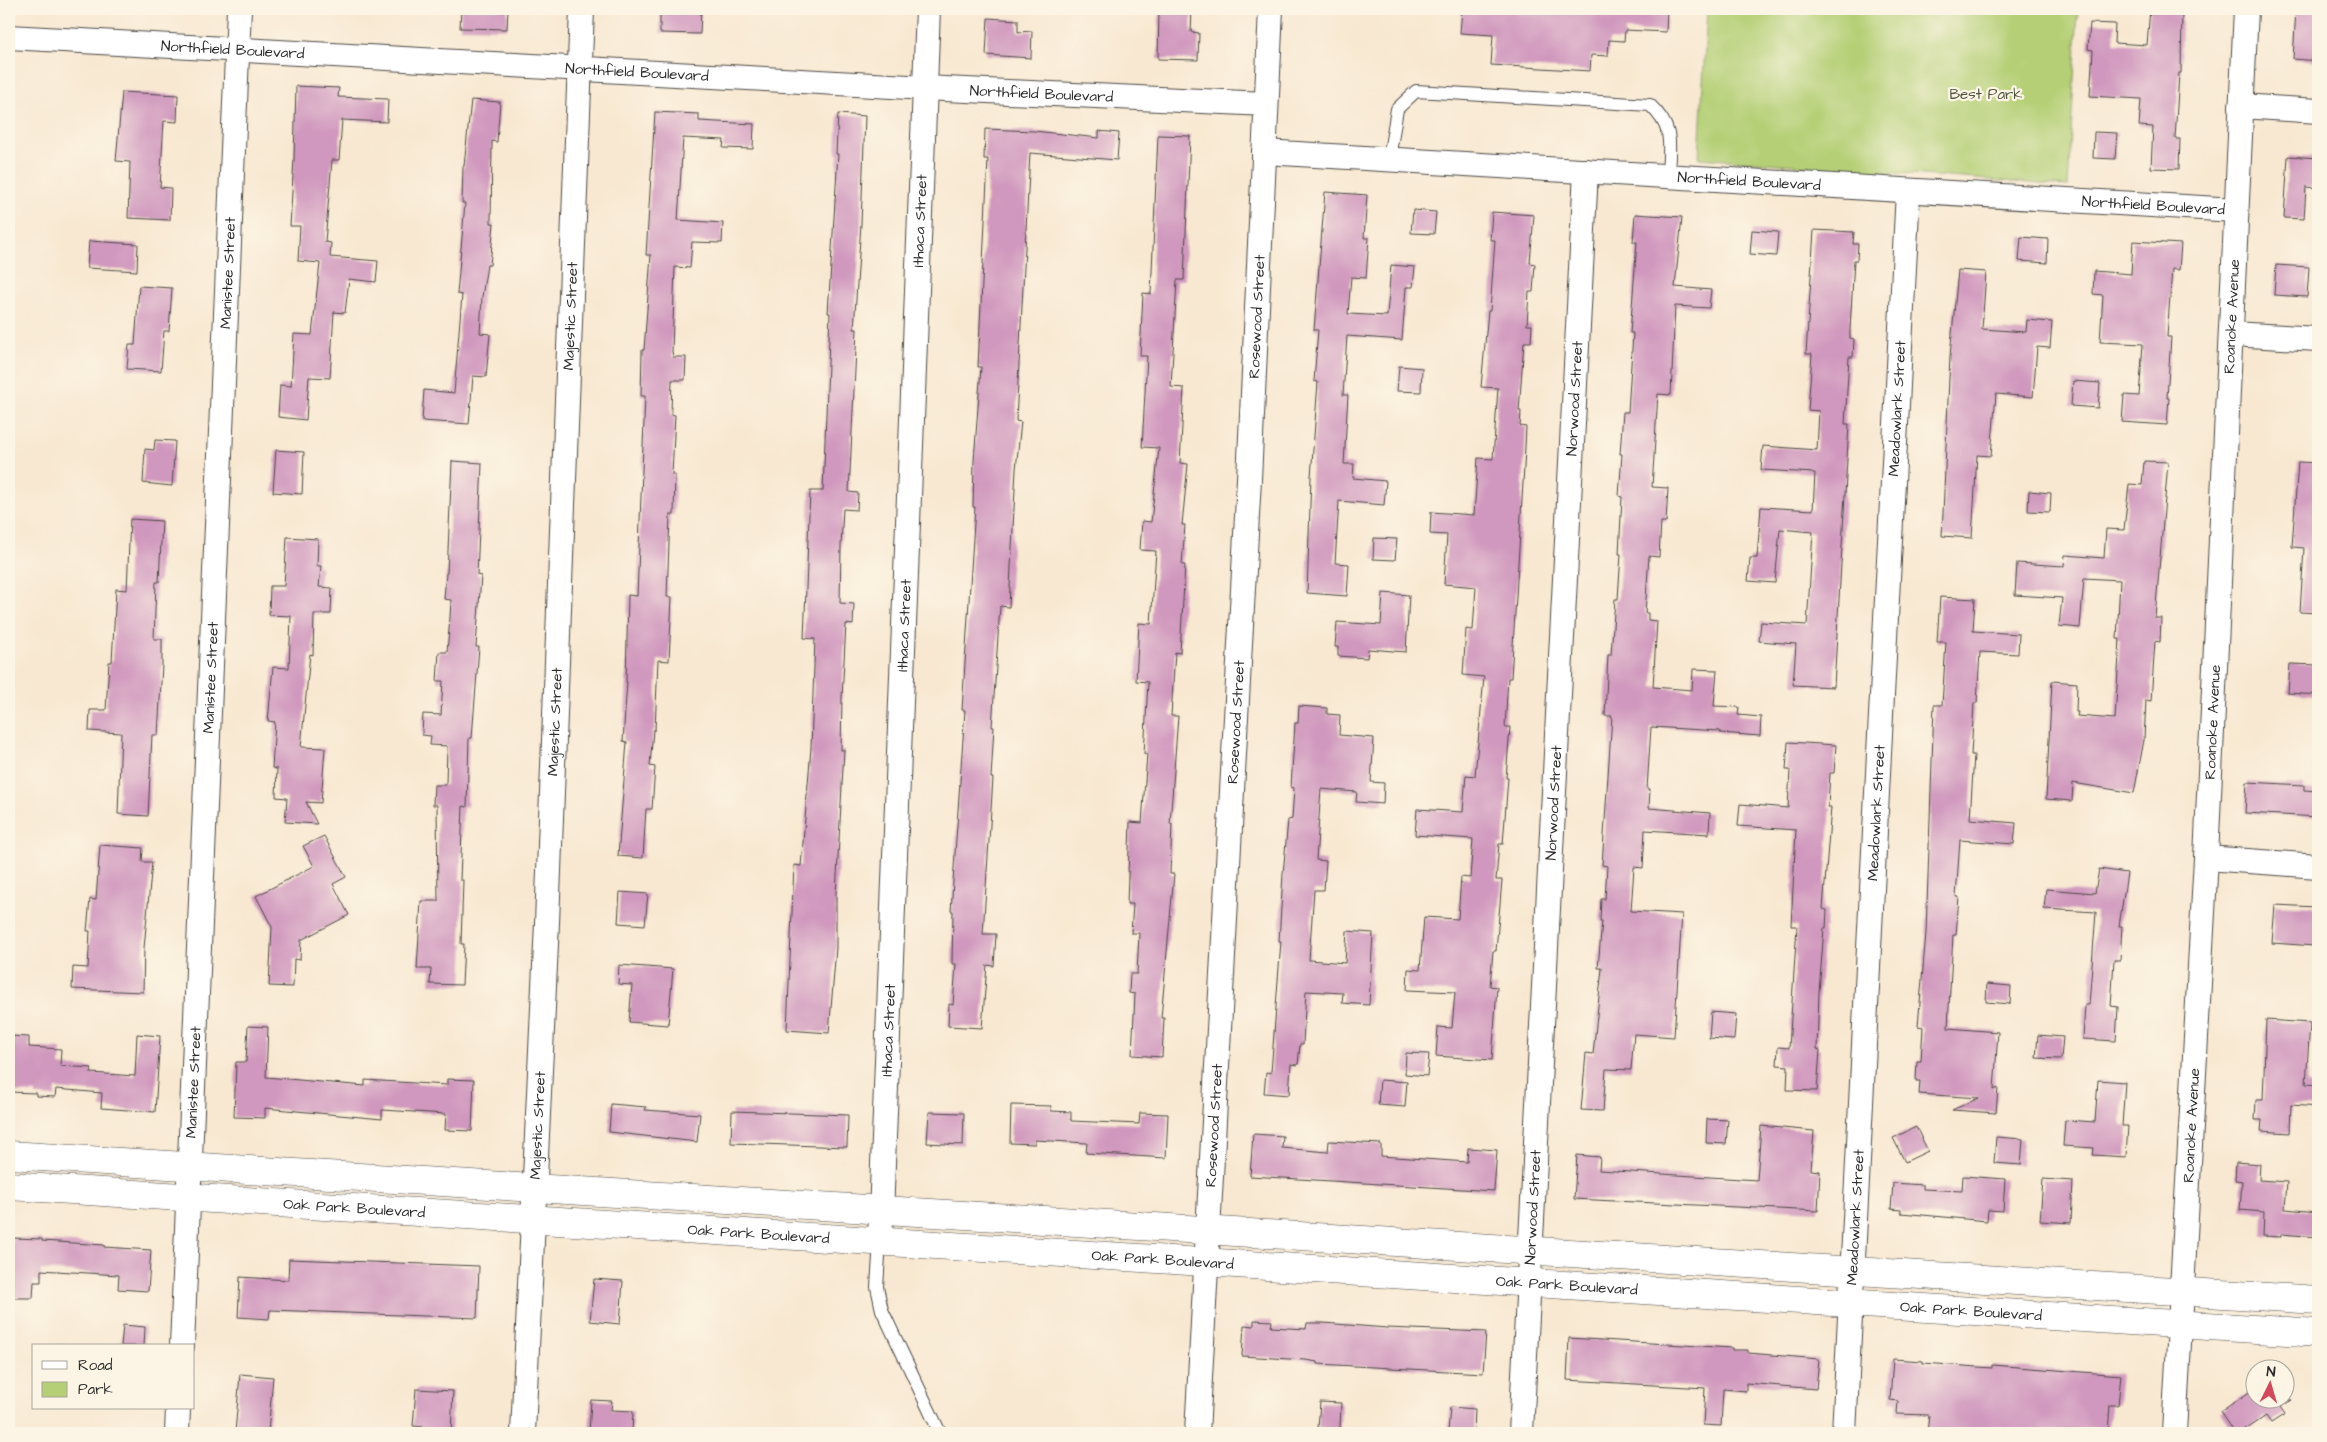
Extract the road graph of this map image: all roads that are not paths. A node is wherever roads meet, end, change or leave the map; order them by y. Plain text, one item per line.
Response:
1 (239, 9) edge
2 (582, 9) edge
3 (928, 9) edge
4 (1270, 9) edge
5 (2246, 9) edge
6 (9, 37) edge
7 (238, 50) junction
8 (580, 68) junction
9 (924, 87) junction
10 (1266, 104) junction
11 (2241, 106) junction
12 (2318, 111) edge
13 (1264, 152) junction
14 (1389, 159) junction
15 (1586, 171) junction
16 (1668, 176) junction
17 (1908, 191) junction
18 (2235, 210) junction
19 (2231, 334) junction
20 (2318, 339) edge
21 (2206, 858) junction
22 (2318, 866) edge
23 (9, 1155) edge
24 (190, 1166) junction
25 (9, 1186) edge
26 (535, 1188) junction
27 (189, 1197) junction
28 (881, 1210) junction
29 (534, 1219) junction
30 (1208, 1230) junction
31 (880, 1241) junction
32 (1531, 1251) junction
33 (1207, 1261) junction
34 (1853, 1271) junction
35 (1529, 1282) junction
36 (2181, 1291) junction
37 (2318, 1300) edge
38 (1851, 1302) junction
39 (2179, 1324) junction
40 (2318, 1333) edge
41 (182, 1344) edge
42 (178, 1410) edge
43 (177, 1433) edge
44 (523, 1433) edge
45 (940, 1433) edge
46 (1198, 1433) edge
47 (1522, 1433) edge
48 (1844, 1433) edge
49 (2174, 1433) edge

1 - 7 street, Manistee Street
2 - 8 street, Majestic Street
3 - 9 street, Ithaca Street
4 - 10 street, Rosewood Street
5 - 11 street, Roanoke Avenue
6 - 7 street, Northfield Boulevard
7 - 8 street, Northfield Boulevard
7 - 24 street, Manistee Street
8 - 9 street, Northfield Boulevard
8 - 26 street, Majestic Street
9 - 10 street, Northfield Boulevard
9 - 28 street, Ithaca Street
10 - 13 street, Rosewood Street
11 - 12 street
11 - 18 street, Roanoke Avenue
13 - 14 street, Northfield Boulevard
13 - 30 street, Rosewood Street
14 - 15 street, Northfield Boulevard
14 - 16 lane
15 - 16 street, Northfield Boulevard
15 - 32 street, Norwood Street
16 - 17 street, Northfield Boulevard
17 - 18 street, Northfield Boulevard
17 - 34 street, Meadowlark Street
18 - 19 street, Roanoke Avenue
19 - 20 street
19 - 21 street, Roanoke Avenue
21 - 22 street
21 - 36 street, Roanoke Avenue
23 - 24 street, Oak Park Boulevard
24 - 26 street, Oak Park Boulevard
24 - 27 street, Manistee Street
25 - 27 street, Oak Park Boulevard
26 - 28 street, Oak Park Boulevard
26 - 29 street, Majestic Street
27 - 29 street, Oak Park Boulevard
27 - 41 street, Manistee Street
28 - 30 street, Oak Park Boulevard
28 - 31 street, Ithaca Street
29 - 31 street, Oak Park Boulevard
29 - 44 street, Majestic Street
30 - 32 street, Oak Park Boulevard
30 - 33 street, Rosewood Street
31 - 33 street, Oak Park Boulevard
31 - 45 lane
32 - 34 street, Oak Park Boulevard
32 - 35 street, Norwood Street
33 - 35 street, Oak Park Boulevard
33 - 46 street, Rosewood Street
34 - 36 street, Oak Park Boulevard
34 - 38 street, Meadowlark Street
35 - 38 street, Oak Park Boulevard
35 - 47 street, Norwood Street
36 - 37 street, Oak Park Boulevard
36 - 39 street, Roanoke Avenue
38 - 39 street, Oak Park Boulevard
38 - 48 street, Meadowlark Street
39 - 40 street, Oak Park Boulevard
39 - 49 street, Roanoke Avenue
42 - 43 street

